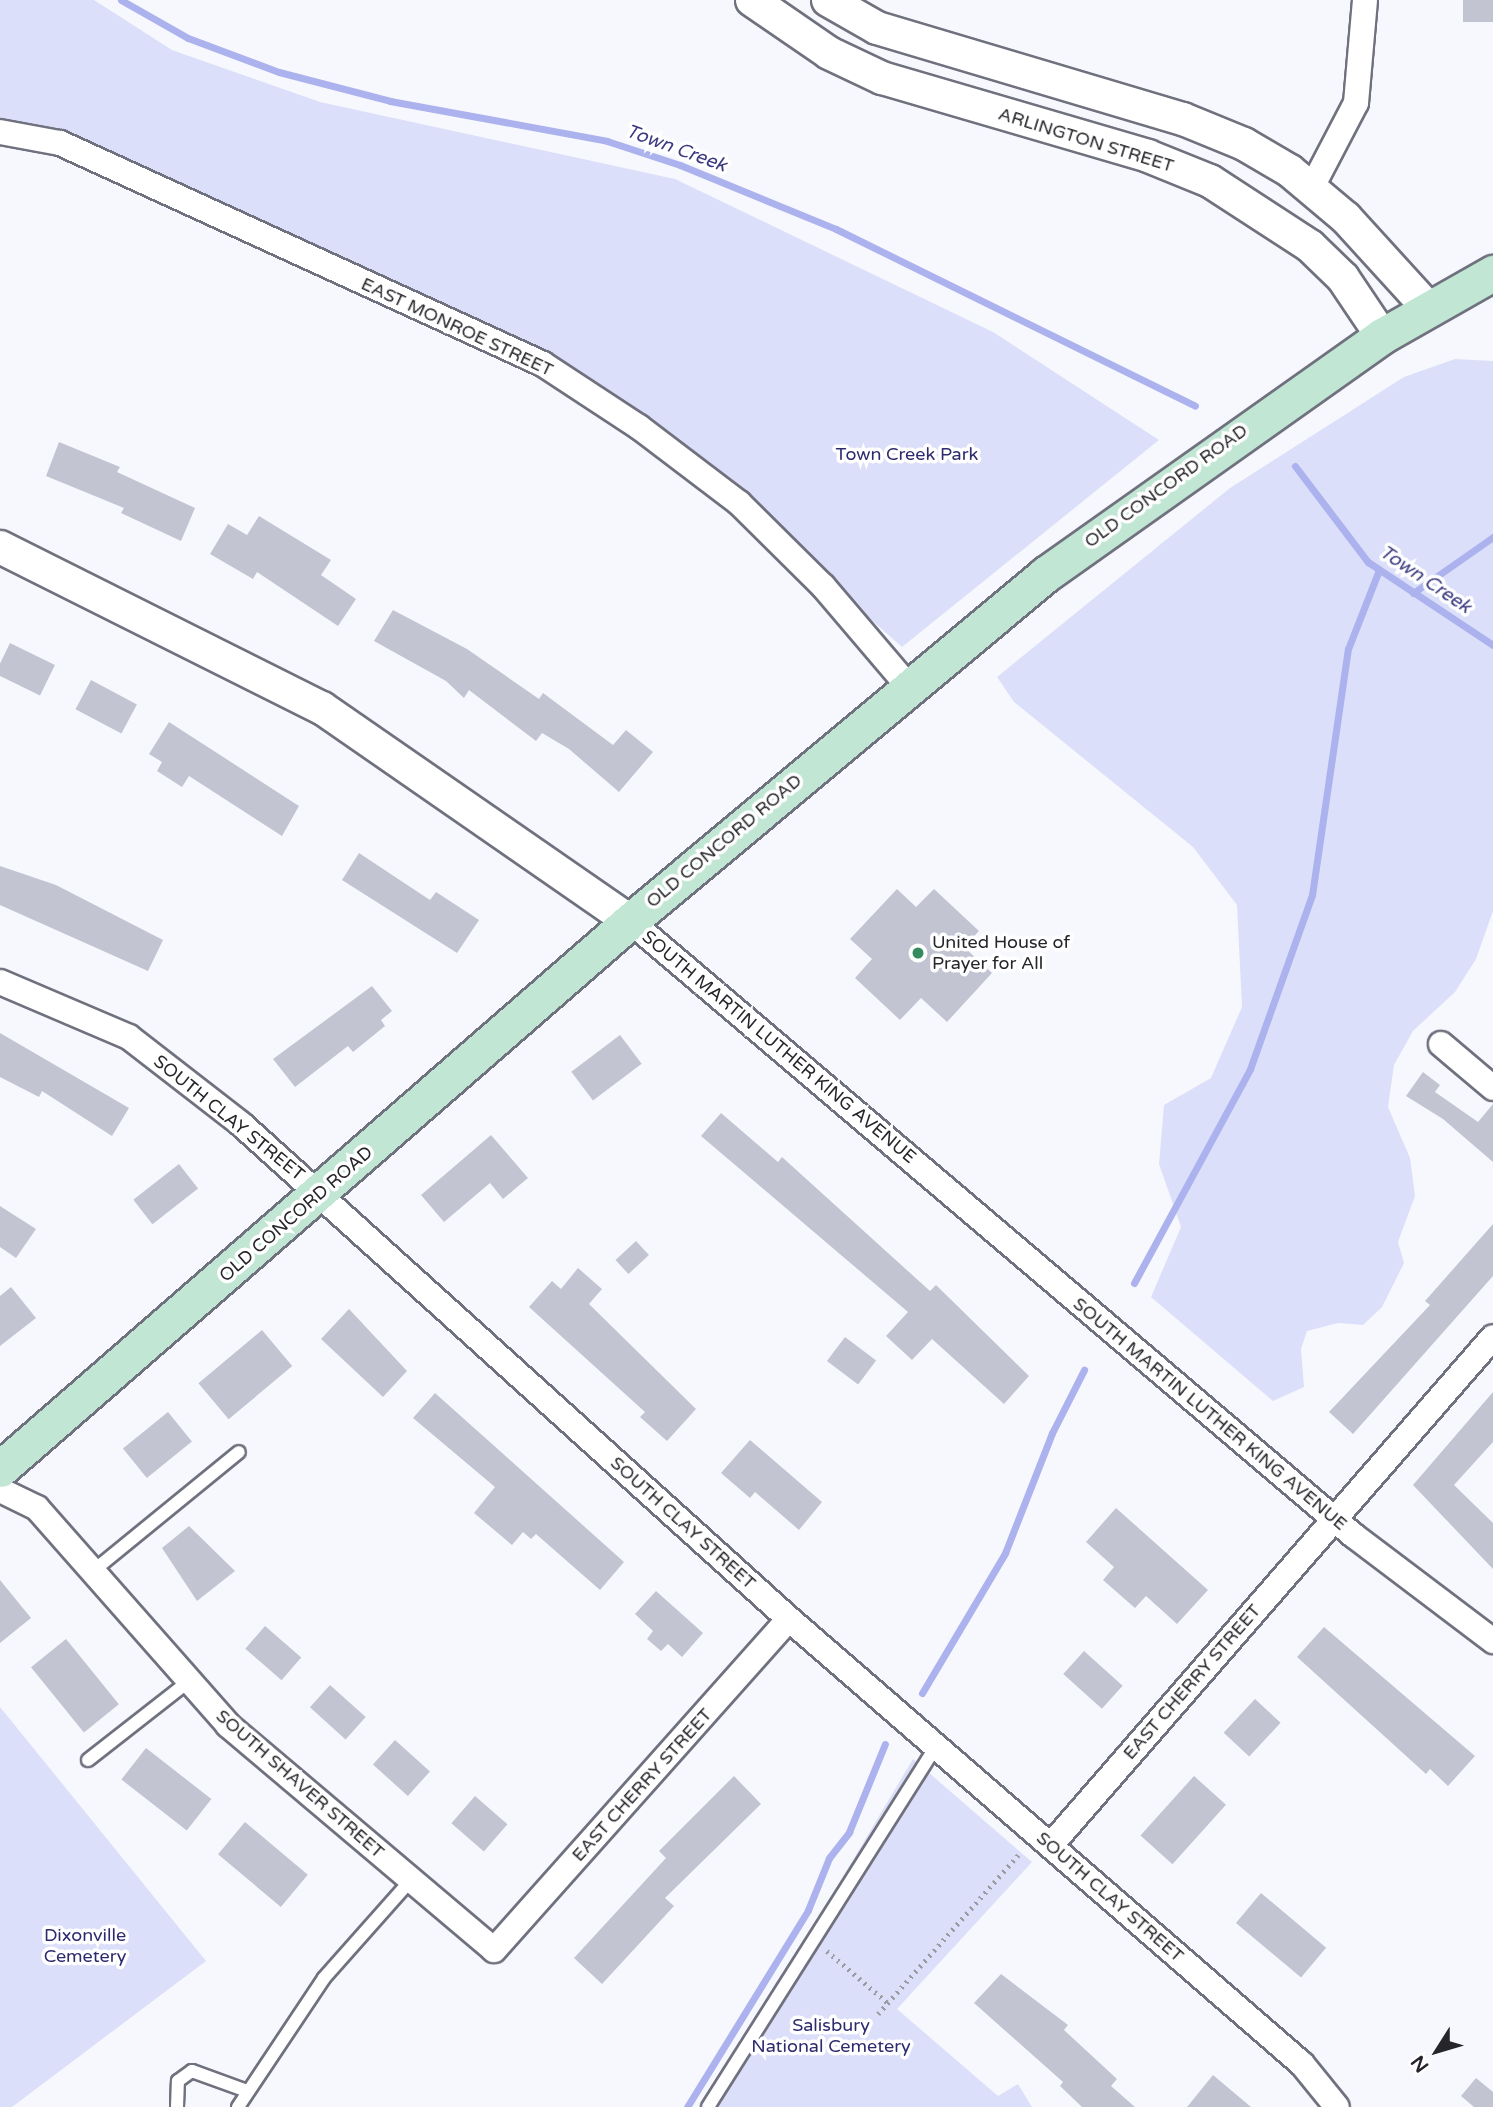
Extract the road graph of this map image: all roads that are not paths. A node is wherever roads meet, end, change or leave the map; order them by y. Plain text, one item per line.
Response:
1 (752, 0) edge
2 (828, 0) edge
3 (1365, 0) edge
4 (0, 132) edge
5 (1085, 138) junction
6 (1311, 189) junction
7 (1493, 273) edge
8 (1428, 308) junction
9 (1382, 335) junction
10 (0, 547) edge
11 (908, 686) junction
12 (630, 921) junction
13 (0, 982) edge
14 (1441, 1044) dead end
15 (1493, 1088) edge
16 (320, 1194) junction
17 (1493, 1337) edge
18 (239, 1452) dead end
19 (0, 1469) edge
20 (0, 1490) edge
21 (1333, 1518) junction
22 (93, 1571) junction
23 (789, 1619) junction
24 (1493, 1641) edge
25 (189, 1681) junction
26 (936, 1746) junction
27 (88, 1760) dead end
28 (1051, 1845) junction
29 (411, 1880) junction
30 (494, 1950) joint
31 (247, 2091) junction
32 (177, 2107) edge
33 (239, 2107) edge
34 (708, 2107) edge
35 (1337, 2107) edge

1 - 5 street, ARLINGTON STREET
2 - 6 street
3 - 6 street
4 - 11 street, EAST MONROE STREET
5 - 6 street
5 - 9 street, ARLINGTON STREET
6 - 8 street
7 - 8 main road, OLD CONCORD ROAD
8 - 9 main road, OLD CONCORD ROAD
9 - 11 main road, OLD CONCORD ROAD
10 - 12 street, SOUTH MARTIN LUTHER KING AVENUE
11 - 12 main road, OLD CONCORD ROAD
12 - 16 main road, OLD CONCORD ROAD
12 - 21 street, SOUTH MARTIN LUTHER KING AVENUE
13 - 16 street, SOUTH CLAY STREET
14 - 15 street
16 - 19 main road, OLD CONCORD ROAD
16 - 23 street, SOUTH CLAY STREET
17 - 21 street, EAST CHERRY STREET
18 - 22 lane
20 - 22 street, SOUTH SHAVER STREET
21 - 24 street, SOUTH MARTIN LUTHER KING AVENUE
21 - 28 street, EAST CHERRY STREET
22 - 25 street, SOUTH SHAVER STREET
23 - 26 street, SOUTH CLAY STREET
23 - 30 street, EAST CHERRY STREET
25 - 27 lane
25 - 29 street, SOUTH SHAVER STREET
26 - 28 street, SOUTH CLAY STREET
26 - 34 lane
28 - 35 street, SOUTH CLAY STREET
29 - 30 street, SOUTH SHAVER STREET
29 - 31 lane
31 - 32 lane
31 - 33 lane

